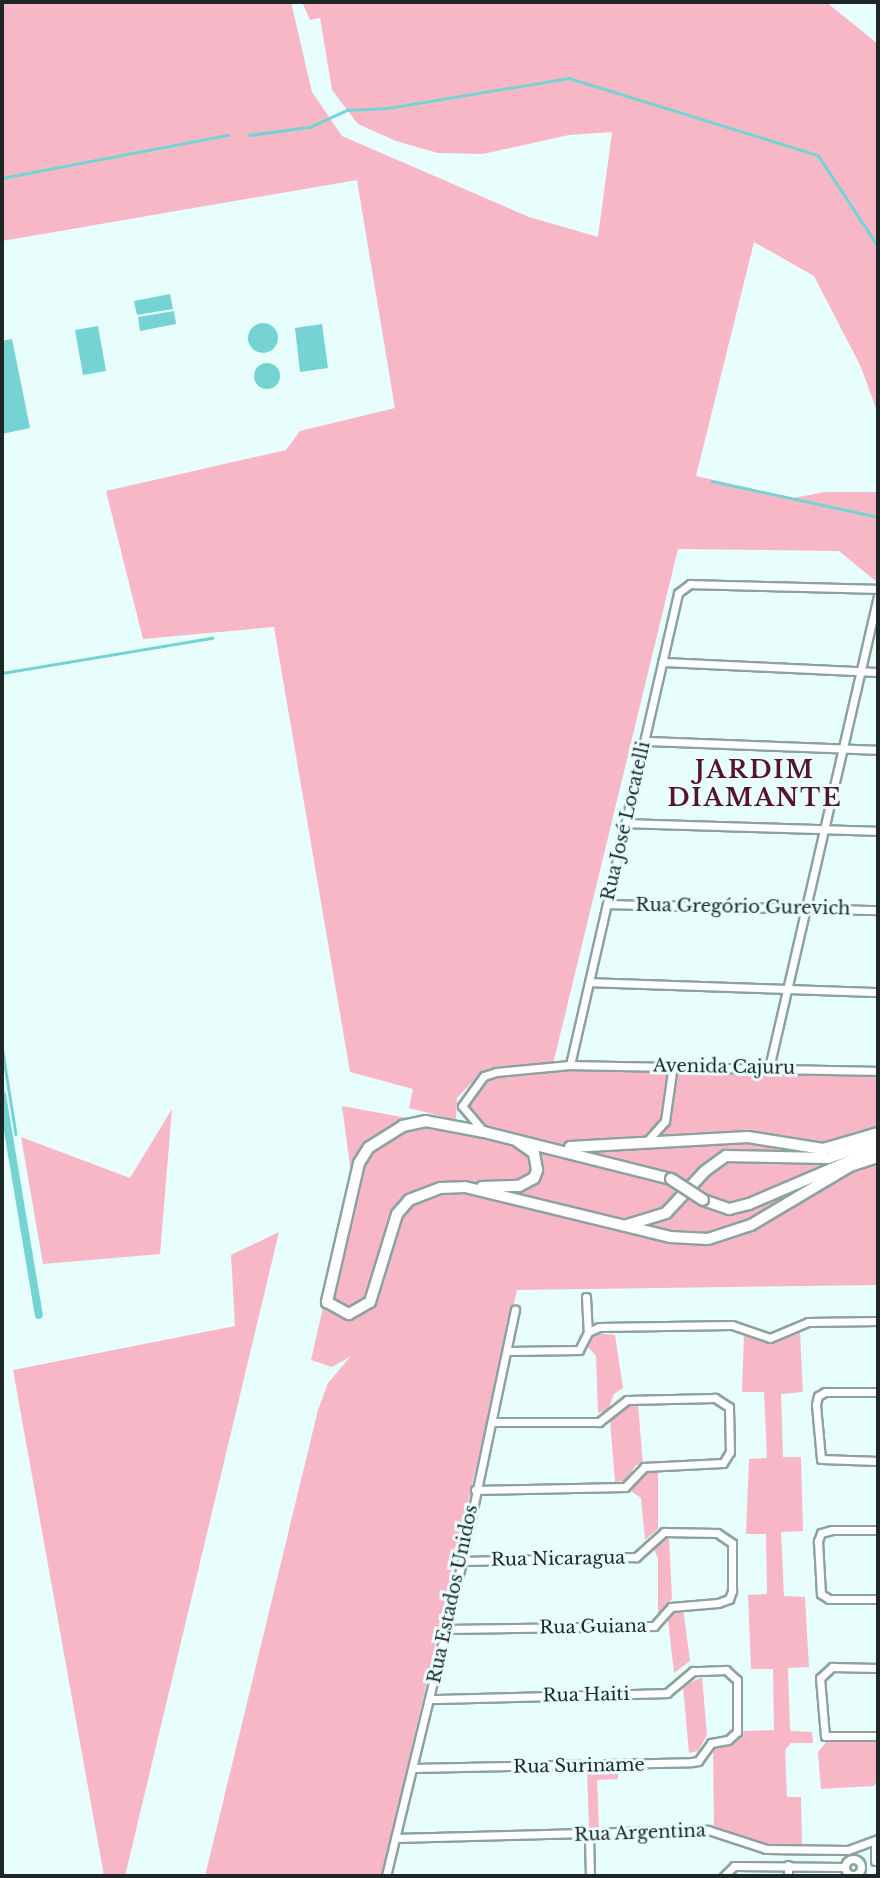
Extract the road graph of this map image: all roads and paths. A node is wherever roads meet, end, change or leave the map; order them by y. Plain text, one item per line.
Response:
1 (878, 589) edge
2 (878, 596) edge
3 (662, 662) junction
4 (861, 672) junction
5 (878, 672) edge
6 (645, 741) junction
7 (844, 749) junction
8 (878, 750) edge
9 (626, 823) junction
10 (826, 830) junction
11 (878, 831) edge
12 (607, 904) junction
13 (808, 908) junction
14 (878, 910) edge
15 (589, 982) junction
16 (789, 989) junction
17 (878, 992) edge
18 (570, 1065) junction
19 (673, 1065) junction
20 (769, 1068) junction
21 (878, 1071) edge
22 (484, 1132) junction
23 (878, 1133) edge
24 (516, 1140) junction
25 (878, 1141) edge
26 (624, 1146) junction
27 (556, 1147) junction
28 (878, 1149) edge
29 (878, 1157) edge
30 (465, 1187) junction
31 (625, 1226) junction
32 (586, 1297) dead end
33 (515, 1310) dead end
34 (878, 1321) edge
35 (588, 1332) junction
36 (508, 1352) junction
37 (878, 1392) edge
38 (493, 1422) junction
39 (878, 1461) edge
40 (475, 1490) junction
41 (878, 1530) edge
42 (462, 1561) junction
43 (729, 1599) joint
44 (878, 1599) edge
45 (446, 1629) junction
46 (878, 1668) edge
47 (430, 1699) junction
48 (734, 1736) joint
49 (878, 1736) edge
50 (413, 1769) junction
51 (589, 1836) junction
52 (395, 1838) junction
53 (876, 1840) edge
54 (848, 1850) junction
55 (851, 1859) junction
56 (877, 1861) edge
57 (861, 1865) junction
58 (788, 1866) junction
59 (845, 1867) junction
60 (386, 1876) edge
61 (590, 1876) edge
62 (724, 1876) edge
63 (788, 1876) edge
64 (855, 1876) edge

1 - 3 street, Rua José Locatelli
2 - 4 street
3 - 4 street
3 - 6 street, Rua José Locatelli
4 - 5 street
4 - 7 street
6 - 7 street
6 - 9 street, Rua José Locatelli
7 - 8 street
7 - 10 street
9 - 10 street
9 - 12 street, Rua José Locatelli
10 - 11 street
10 - 13 street
12 - 13 street, Rua Gregório Gurevich
12 - 15 street, Rua José Locatelli
13 - 14 street, Rua Gregório Gurevich
13 - 16 street
15 - 16 street
15 - 18 street, Rua José Locatelli
16 - 17 street
16 - 20 street
18 - 19 street, Avenida Cajuru
18 - 22 street, Avenida Cajuru
19 - 20 street, Avenida Cajuru
19 - 26 street
20 - 21 street, Avenida Cajuru
22 - 24 main road
22 - 30 main road
23 - 26 main road
24 - 27 main road
24 - 30 main road
25 - 31 main road
26 - 27 main road
27 - 28 main road, bridge
29 - 31 main road
30 - 31 main road
32 - 35 street
33 - 36 street, Rua Estados Unidos
34 - 35 street
35 - 36 street
36 - 38 street, Rua Estados Unidos
37 - 39 street
38 - 40 street, Rua Estados Unidos
38 - 40 street
40 - 42 street, Rua Estados Unidos
41 - 44 street
42 - 43 street, Rua Nicaragua
42 - 45 street, Rua Estados Unidos
43 - 45 street, Rua Guiana
45 - 47 street, Rua Estados Unidos
46 - 49 street
47 - 48 street, Rua Haiti
47 - 50 street, Rua Estados Unidos
48 - 50 street, Rua Suriname
50 - 52 street, Rua Estados Unidos
51 - 52 street, Rua Argentina
51 - 54 street, Rua Argentina
51 - 61 street
52 - 60 street, Rua Estados Unidos
53 - 54 street, Rua Argentina
53 - 56 street
54 - 55 street
55 - 57 street
55 - 59 street
56 - 57 street
57 - 64 street
58 - 59 street
58 - 62 street
58 - 63 street
59 - 64 street

